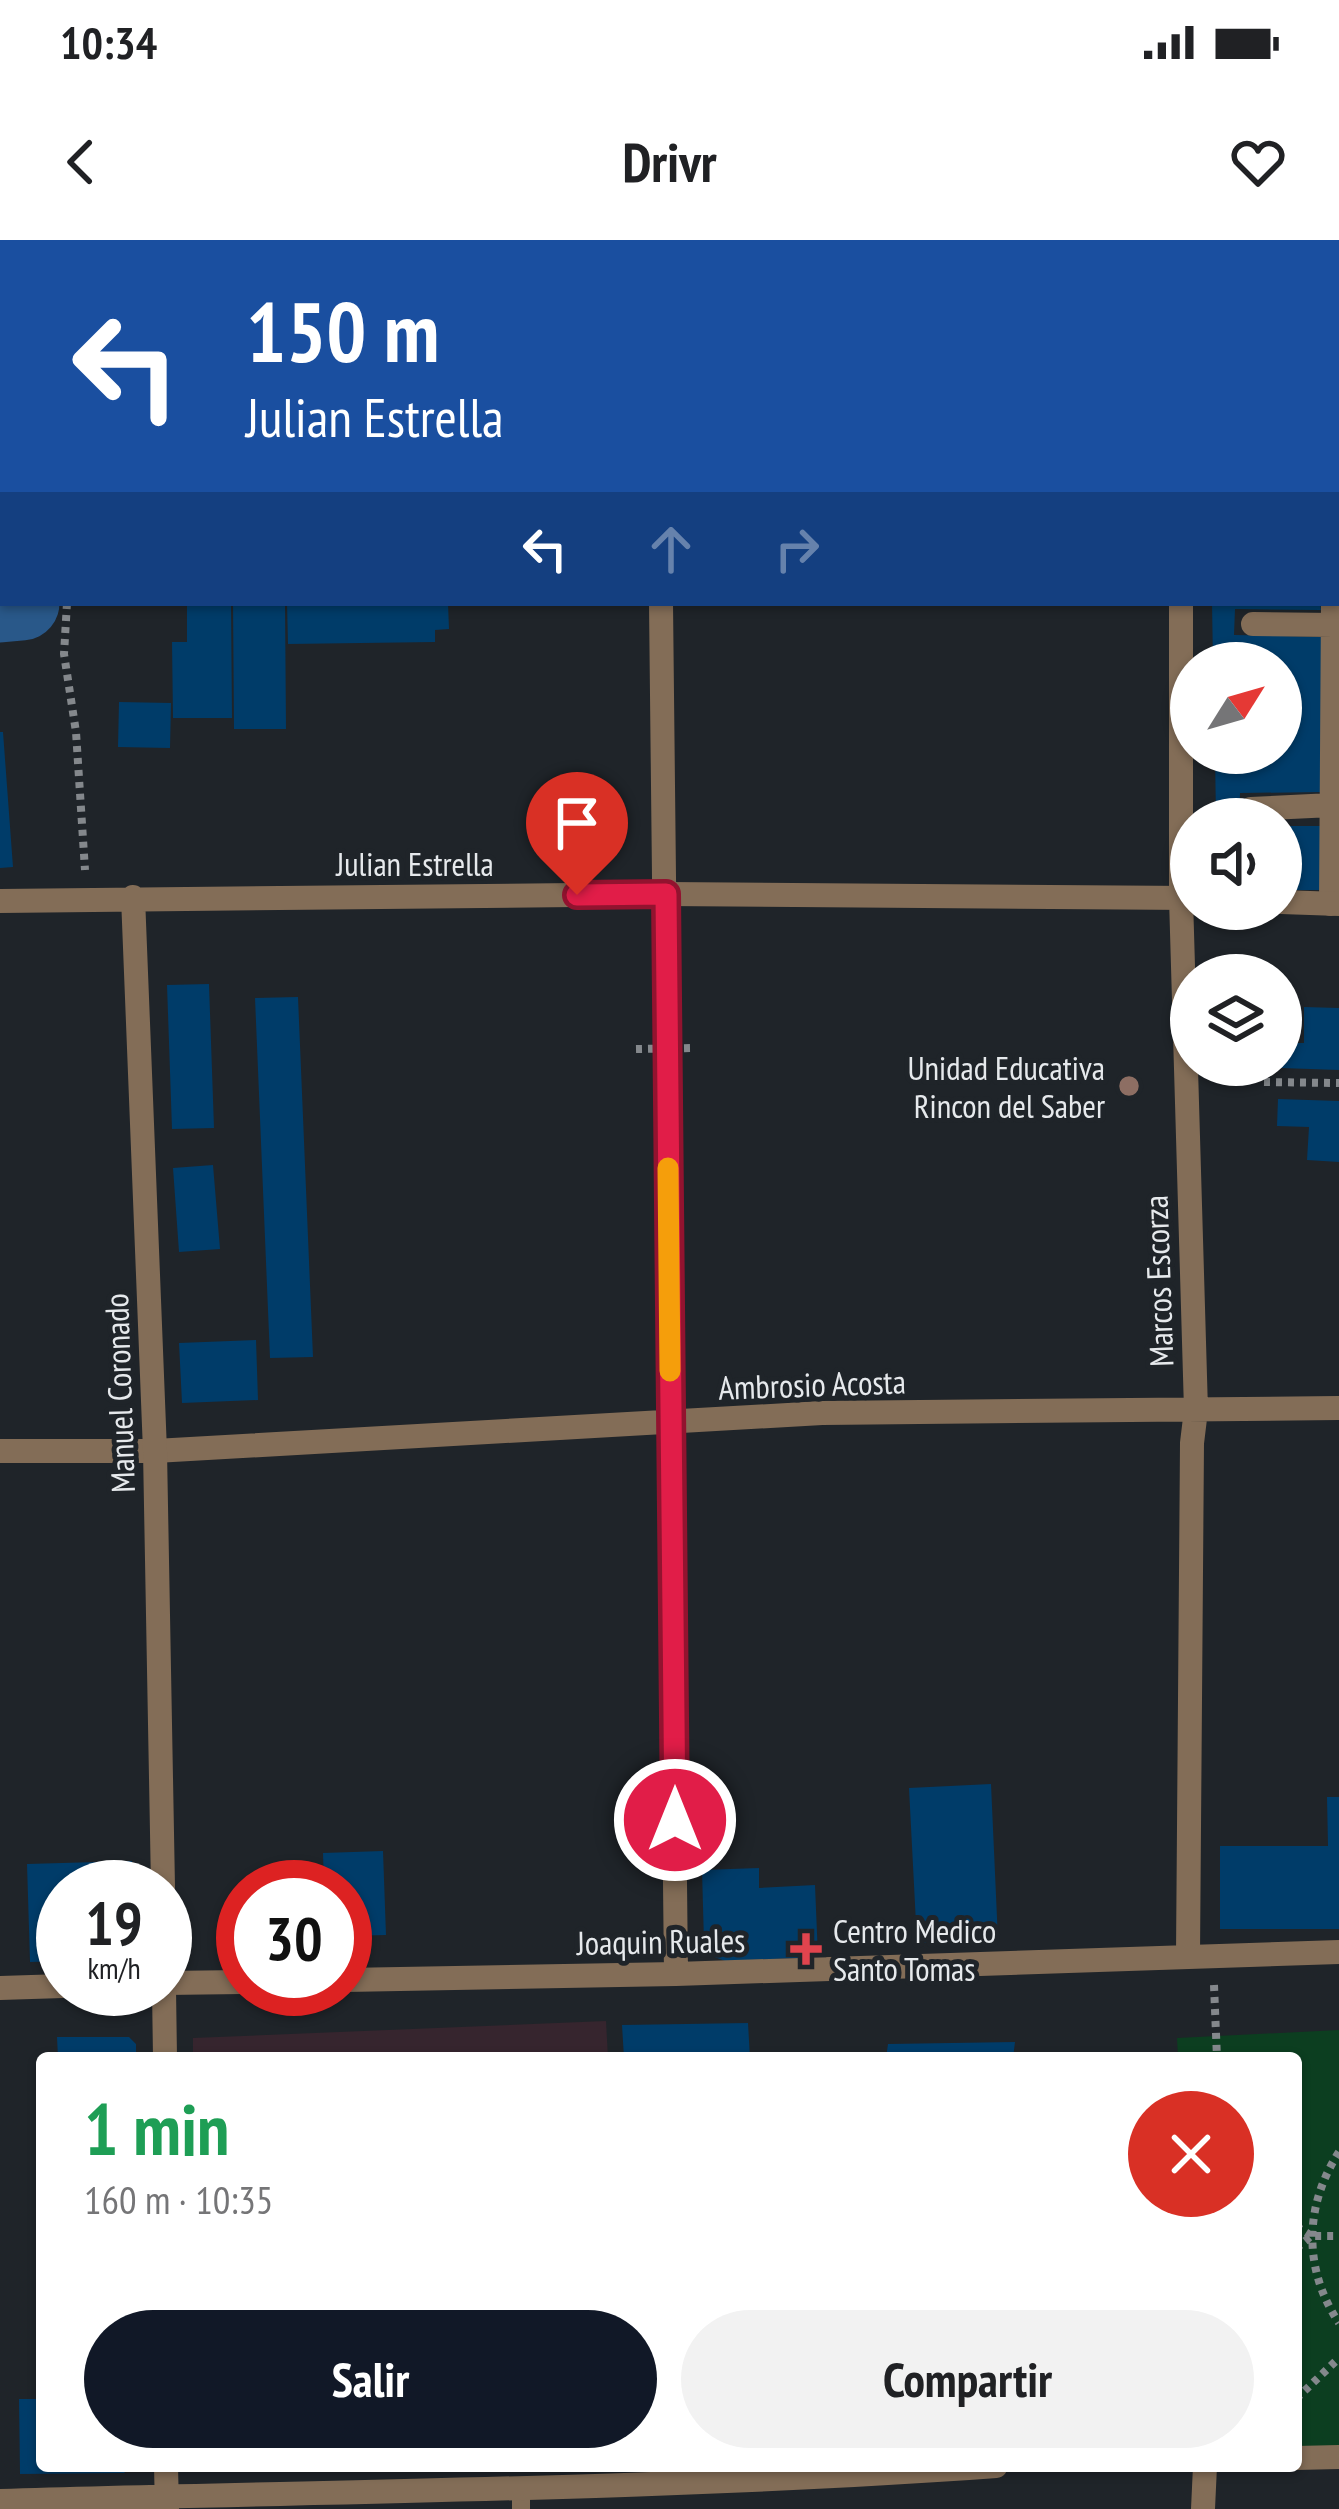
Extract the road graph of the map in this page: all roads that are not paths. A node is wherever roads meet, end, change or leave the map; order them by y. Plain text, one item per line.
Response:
1 (661, 606) edge
2 (1180, 606) edge
3 (1333, 614) edge
4 (1253, 624) dead end
5 (1184, 798) edge
6 (1332, 805) junction
7 (1302, 806) edge
8 (666, 894) junction
9 (133, 898) junction
10 (1170, 898) edge
11 (0, 901) edge
12 (1302, 903) edge
13 (1335, 904) edge
14 (1187, 930) edge
15 (1339, 1408) edge
16 (1196, 1410) junction
17 (672, 1423) junction
18 (0, 1451) edge
19 (155, 1451) junction
20 (163, 1860) edge
21 (1339, 1952) edge
22 (1200, 1954) junction
23 (676, 1974) junction
24 (372, 1980) edge
25 (36, 1987) edge
26 (0, 1988) edge
27 (165, 2016) edge
28 (164, 2052) edge
29 (1339, 2457) edge
30 (1302, 2458) edge
31 (166, 2472) edge
32 (916, 2472) edge
33 (1205, 2472) edge
34 (521, 2499) edge
35 (0, 2501) edge
36 (166, 2503) edge
37 (1203, 2509) edge

1 - 8 street
2 - 5 street, Marcos Escorza
3 - 4 street
3 - 6 street
6 - 7 street
6 - 13 street
8 - 9 street, Julian Estrella
8 - 10 street, Julian Estrella
8 - 17 street
9 - 11 street, Julian Estrella
9 - 19 street, Manuel Coronado
12 - 13 street
14 - 16 street, Marcos Escorza
15 - 16 street, Ambrosio Acosta
16 - 17 street, Ambrosio Acosta
16 - 22 street, Marcos Escorza
17 - 19 street, Ambrosio Acosta
17 - 23 street
18 - 19 street, Ambrosio Acosta
19 - 20 street, Manuel Coronado
21 - 22 street, Joaquin Ruales
22 - 23 street, Joaquin Ruales
23 - 24 street, Joaquin Ruales
25 - 26 street
27 - 28 street
29 - 30 street
31 - 36 street
32 - 34 street
33 - 37 street
34 - 36 street
35 - 36 street

